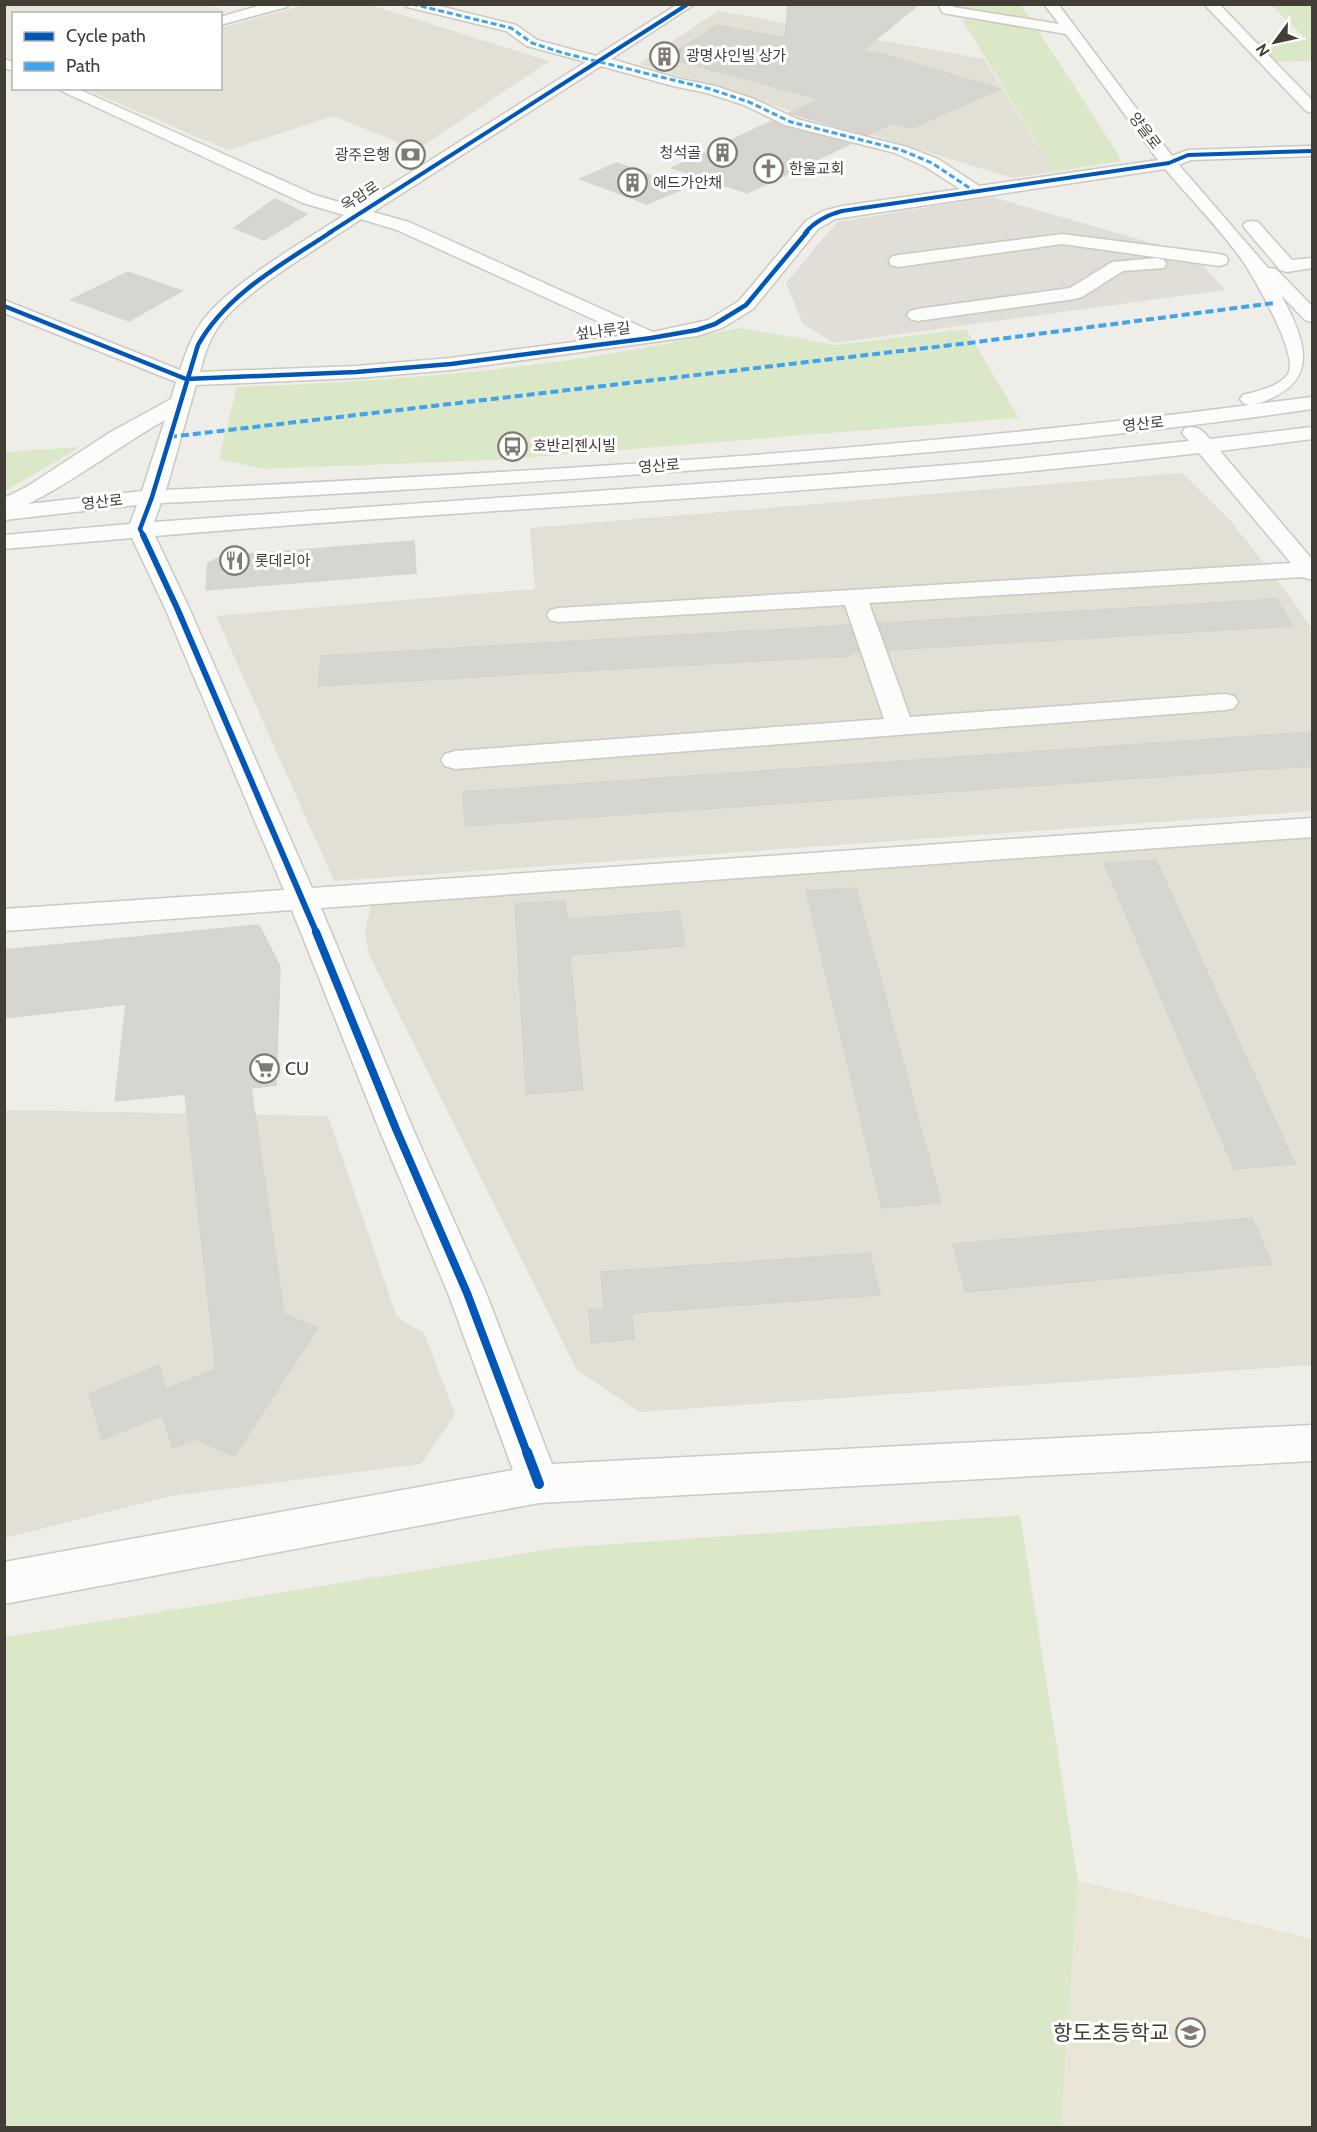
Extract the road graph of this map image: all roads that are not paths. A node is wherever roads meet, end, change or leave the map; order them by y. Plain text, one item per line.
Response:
1 (282, 4) edge
2 (412, 4) edge
3 (451, 4) edge
4 (688, 4) edge
5 (945, 4) edge
6 (1051, 4) edge
7 (1211, 4) edge
8 (222, 20) edge
9 (1069, 30) junction
10 (1089, 56) junction
11 (600, 61) junction
12 (66, 90) edge
13 (701, 104) dead end
14 (1312, 108) edge
15 (1151, 112) dead end
16 (746, 118) dead end
17 (1184, 150) junction
18 (1312, 151) edge
19 (880, 162) dead end
20 (1169, 163) junction
21 (1150, 166) junction
22 (1203, 172) dead end
23 (914, 173) dead end
24 (1164, 185) dead end
25 (972, 191) junction
26 (357, 214) junction
27 (1241, 215) dead end
28 (1205, 242) dead end
29 (1246, 251) junction
30 (1219, 260) junction
31 (898, 261) dead end
32 (1312, 263) edge
33 (1312, 302) edge
34 (4, 306) edge
35 (917, 315) dead end
36 (1312, 316) edge
37 (1312, 336) edge
38 (651, 338) junction
39 (186, 379) junction
40 (179, 403) junction
41 (1312, 403) edge
42 (1182, 420) junction
43 (1312, 433) edge
44 (1203, 447) junction
45 (392, 485) junction
46 (152, 497) junction
47 (4, 506) edge
48 (4, 513) edge
49 (140, 529) junction
50 (4, 542) edge
51 (1311, 571) edge
52 (855, 597) junction
53 (559, 615) dead end
54 (1224, 702) dead end
55 (899, 725) junction
56 (455, 760) dead end
57 (1312, 827) edge
58 (302, 898) junction
59 (4, 920) edge
60 (1312, 1443) edge
61 (539, 1484) junction
62 (4, 1583) edge

1 - 8 street
2 - 11 street
3 - 11 street
4 - 11 street, 옥암로
5 - 9 street
6 - 9 street, 양을로
7 - 14 street
9 - 10 street, 양을로
10 - 15 street
10 - 20 street, 양을로
10 - 21 street
11 - 13 street
11 - 25 street
11 - 26 street, 옥암로
12 - 26 street
16 - 19 street
17 - 18 street
17 - 20 street, 섶나루길
17 - 22 street
20 - 21 street, 섶나루길
20 - 29 street, 양을로
21 - 24 street
21 - 25 street, 섶나루길
23 - 25 street
25 - 38 street, 섶나루길
26 - 38 street
26 - 39 street, 옥암로
27 - 32 street
28 - 30 street
29 - 33 street
29 - 36 street, 양을로
29 - 37 street, 양을로
29 - 45 street
30 - 31 street
30 - 35 street
34 - 39 street
38 - 39 street, 섶나루길
39 - 40 street, 옥암로
40 - 46 street, 옥암로
40 - 47 street
41 - 42 street, 영산로
42 - 44 street
42 - 45 street, 영산로
43 - 44 street, 영산로
44 - 49 street, 영산로
44 - 51 street
45 - 46 street, 영산로
46 - 48 street, 영산로
46 - 49 street, 옥암로
49 - 50 street, 영산로
49 - 58 street
51 - 52 street
52 - 53 street
52 - 55 street
54 - 55 street
55 - 56 street
57 - 58 street
58 - 59 street
58 - 61 street
60 - 61 street
61 - 62 street

